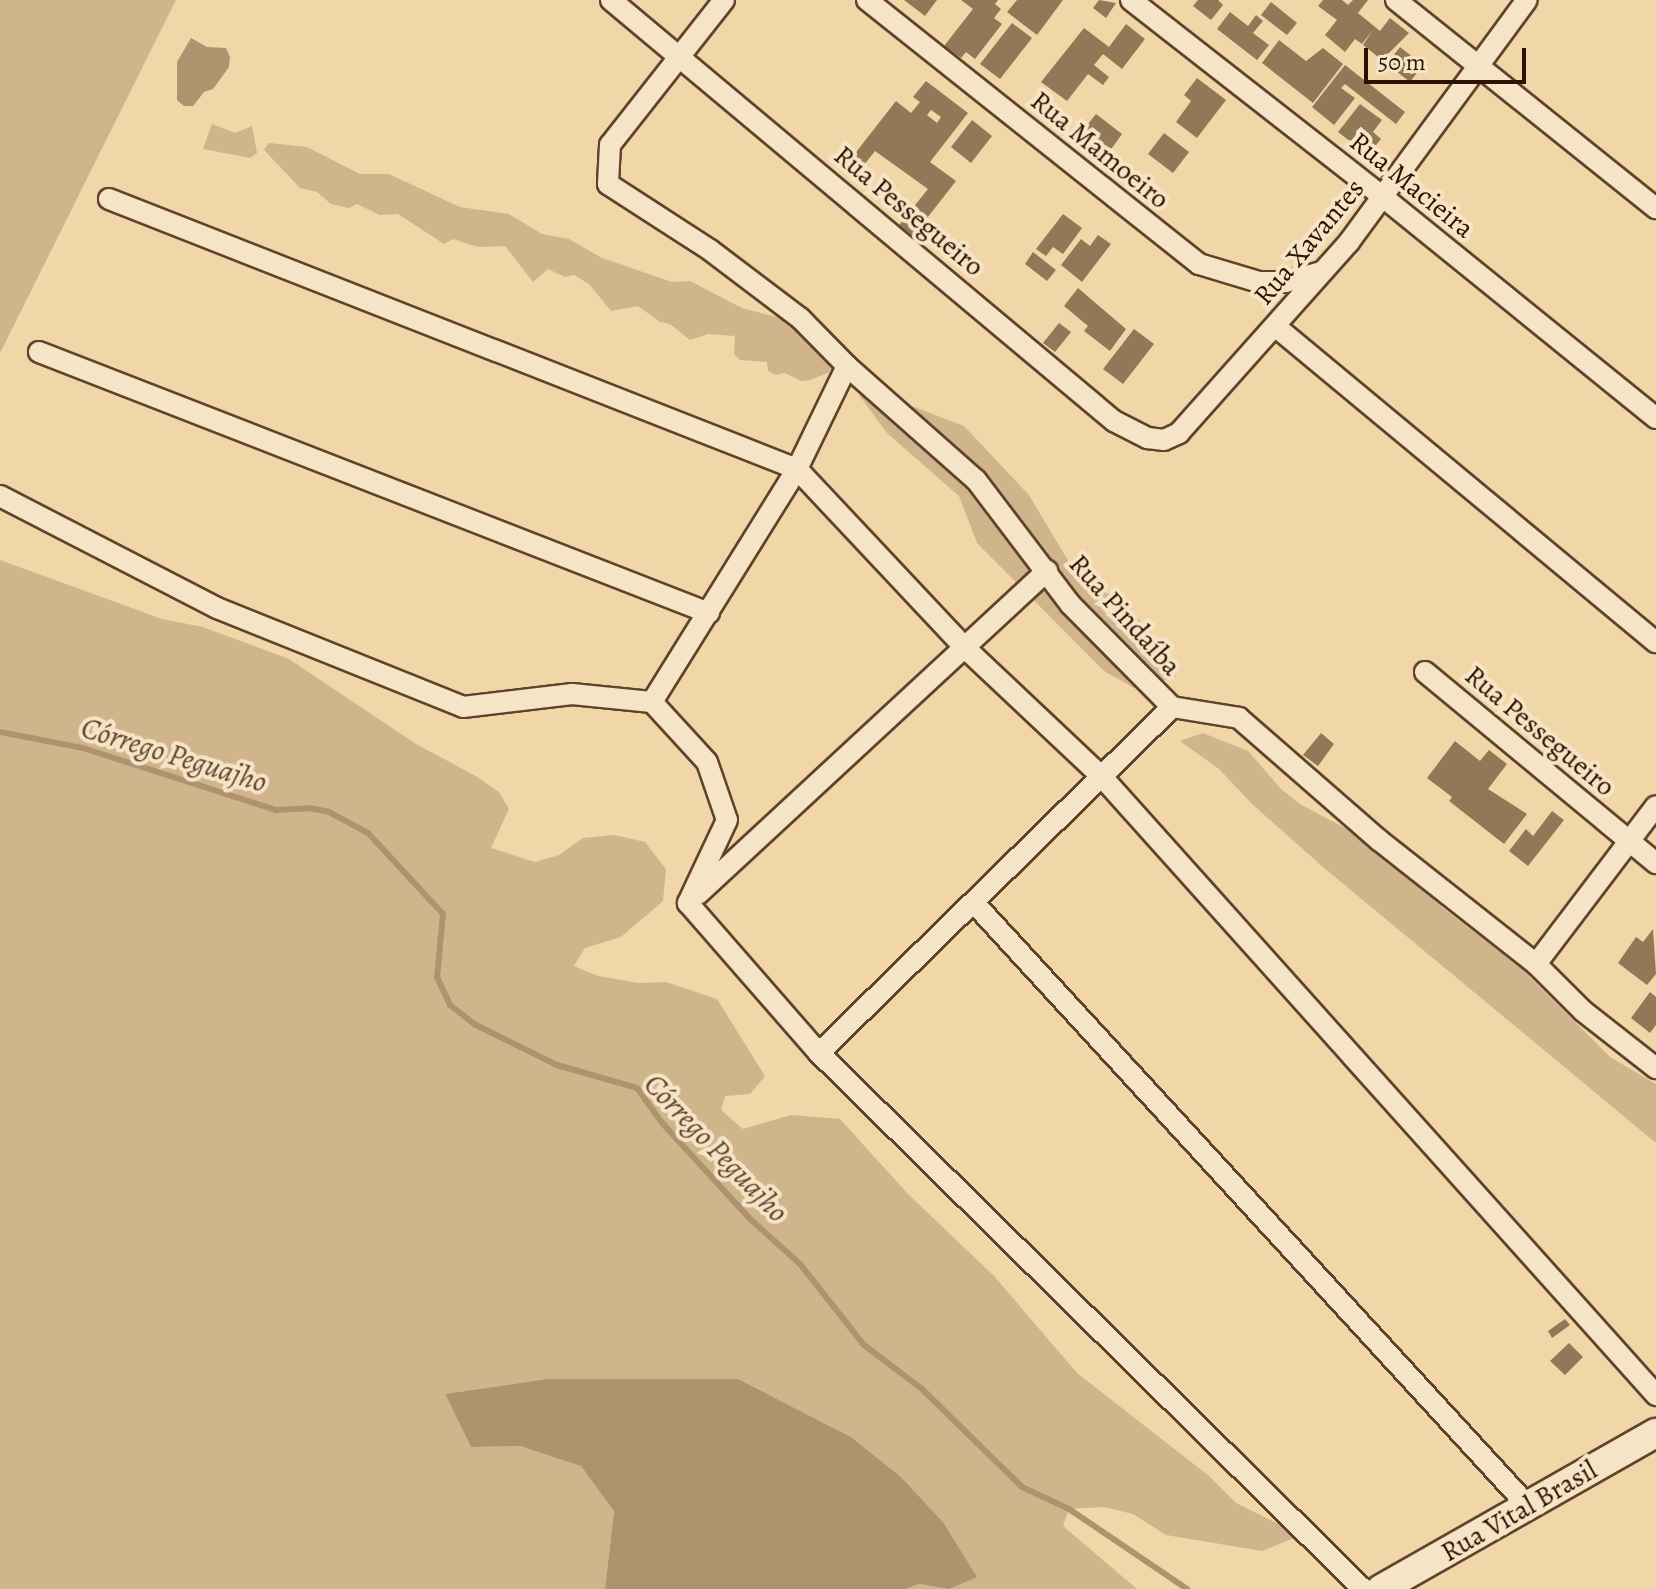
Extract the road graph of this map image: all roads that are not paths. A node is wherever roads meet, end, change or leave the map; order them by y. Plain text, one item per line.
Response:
1 (611, 0) edge
2 (724, 0) edge
3 (867, 0) edge
4 (1131, 0) edge
5 (1396, 0) edge
6 (1527, 0) edge
7 (681, 55) junction
8 (1477, 66) junction
9 (1383, 197) junction
10 (109, 199) dead end
11 (1656, 208) edge
12 (1322, 272) junction
13 (1275, 326) junction
14 (39, 352) dead end
15 (847, 366) junction
16 (1656, 418) edge
17 (1179, 433) joint
18 (797, 469) junction
19 (0, 496) edge
20 (1047, 571) junction
21 (709, 613) junction
22 (1656, 642) edge
23 (963, 646) junction
24 (1425, 672) dead end
25 (652, 702) junction
26 (1172, 707) junction
27 (1103, 778) junction
28 (1656, 806) edge
29 (1629, 841) junction
30 (1656, 863) edge
31 (688, 903) junction
32 (975, 904) junction
33 (1536, 964) junction
34 (819, 1053) junction
35 (1656, 1068) edge
36 (1656, 1395) edge
37 (1656, 1433) edge
38 (1528, 1506) junction
39 (1363, 1589) edge
40 (1381, 1589) edge

1 - 7 street, Rua Pessegueiro
2 - 7 street
3 - 12 street, Rua Mamoeiro
4 - 9 street, Rua Macieira
5 - 8 street
6 - 8 street, Rua Xavantes
7 - 15 street, Rua Pindaíba
7 - 17 street, Rua Pessegueiro
8 - 9 street, Rua Xavantes
8 - 11 street
9 - 12 street, Rua Xavantes
9 - 16 street, Rua Macieira
10 - 18 street
12 - 13 street, Rua Xavantes
13 - 17 street, Rua Xavantes
13 - 22 street
14 - 21 street
15 - 18 street
15 - 20 street, Rua Pindaíba
18 - 21 street
18 - 23 street
19 - 25 street
20 - 23 street
20 - 26 street, Rua Pindaíba
21 - 25 street
23 - 27 street
23 - 31 street
24 - 29 street, Rua Pessegueiro
25 - 31 street
26 - 27 street
26 - 33 street, Rua Pindaíba
27 - 32 street
27 - 36 street
28 - 29 street
29 - 30 street, Rua Pessegueiro
29 - 33 street
31 - 34 street
32 - 34 street
32 - 38 street
33 - 35 street, Rua Pindaíba
34 - 39 street
37 - 38 main road, Rua Vital Brasil
38 - 40 main road, Rua Vital Brasil

